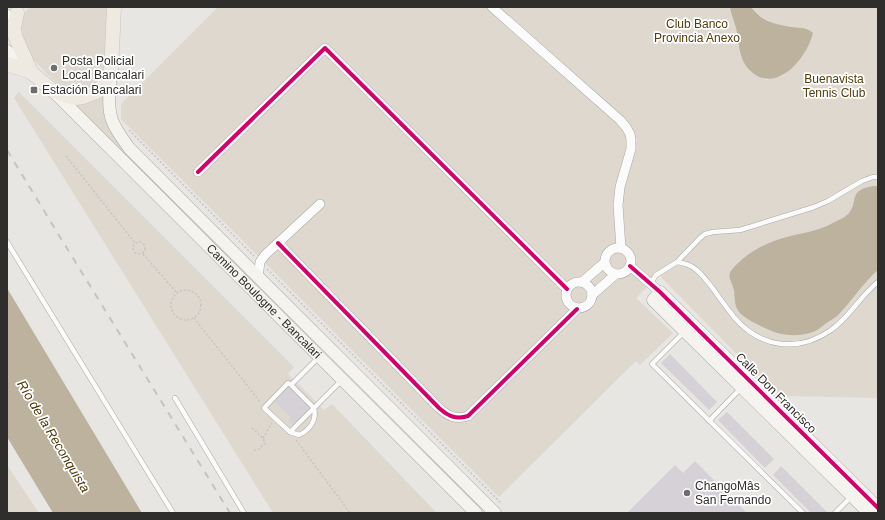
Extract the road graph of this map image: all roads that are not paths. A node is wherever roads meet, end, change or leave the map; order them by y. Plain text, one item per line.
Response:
1 (114, 7) edge
2 (492, 7) edge
3 (11, 15) edge
4 (7, 52) edge
5 (7, 64) edge
6 (31, 72) junction
7 (111, 72) junction
8 (52, 90) junction
9 (198, 172) dead end
10 (878, 177) edge
11 (320, 204) dead end
12 (7, 242) edge
13 (278, 243) junction
14 (621, 248) junction
15 (677, 262) junction
16 (604, 263) junction
17 (630, 266) junction
18 (616, 274) junction
19 (258, 277) junction
20 (582, 282) junction
21 (878, 282) edge
22 (650, 284) junction
23 (567, 289) junction
24 (592, 296) junction
25 (656, 296) joint
26 (577, 309) junction
27 (689, 328) junction
28 (319, 357) junction
29 (342, 380) junction
30 (745, 384) junction
31 (291, 386) junction
32 (175, 398) dead end
33 (314, 408) junction
34 (709, 421) junction
35 (290, 432) junction
36 (855, 492) junction
37 (498, 508) edge
38 (878, 508) edge
39 (173, 513) edge
40 (244, 513) edge
41 (476, 513) edge
42 (803, 513) edge
43 (835, 513) edge
44 (869, 513) edge

1 - 7 main road
2 - 14 street
3 - 6 main road
4 - 6 main road
5 - 6 main road
6 - 8 main road
7 - 8 main road
7 - 19 main road, Camino Boulogne - Bancalari
8 - 28 main road, Camino Boulogne - Bancalari
9 - 23 street
10 - 15 lane
11 - 13 street
12 - 39 lane
13 - 19 street
13 - 26 street
14 - 16 street
14 - 17 street
15 - 21 lane
15 - 22 lane
16 - 18 street
16 - 20 street
17 - 18 street
17 - 22 street
18 - 24 street
19 - 37 main road, Camino Boulogne - Bancalari
20 - 23 street
20 - 24 street
22 - 25 street
23 - 26 street
24 - 26 street
25 - 27 main road, Calle Don Francisco
27 - 30 main road, Calle Don Francisco
27 - 34 lane
28 - 29 main road, Camino Boulogne - Bancalari
28 - 31 lane
29 - 33 lane
29 - 41 main road, Camino Boulogne - Bancalari
30 - 34 lane
30 - 36 main road, Calle Don Francisco
31 - 33 lane
31 - 35 lane
32 - 40 lane
33 - 35 lane
33 - 35 lane
34 - 42 lane
36 - 38 main road, Calle Don Francisco
36 - 43 lane
36 - 44 main road, Calle Don Francisco

